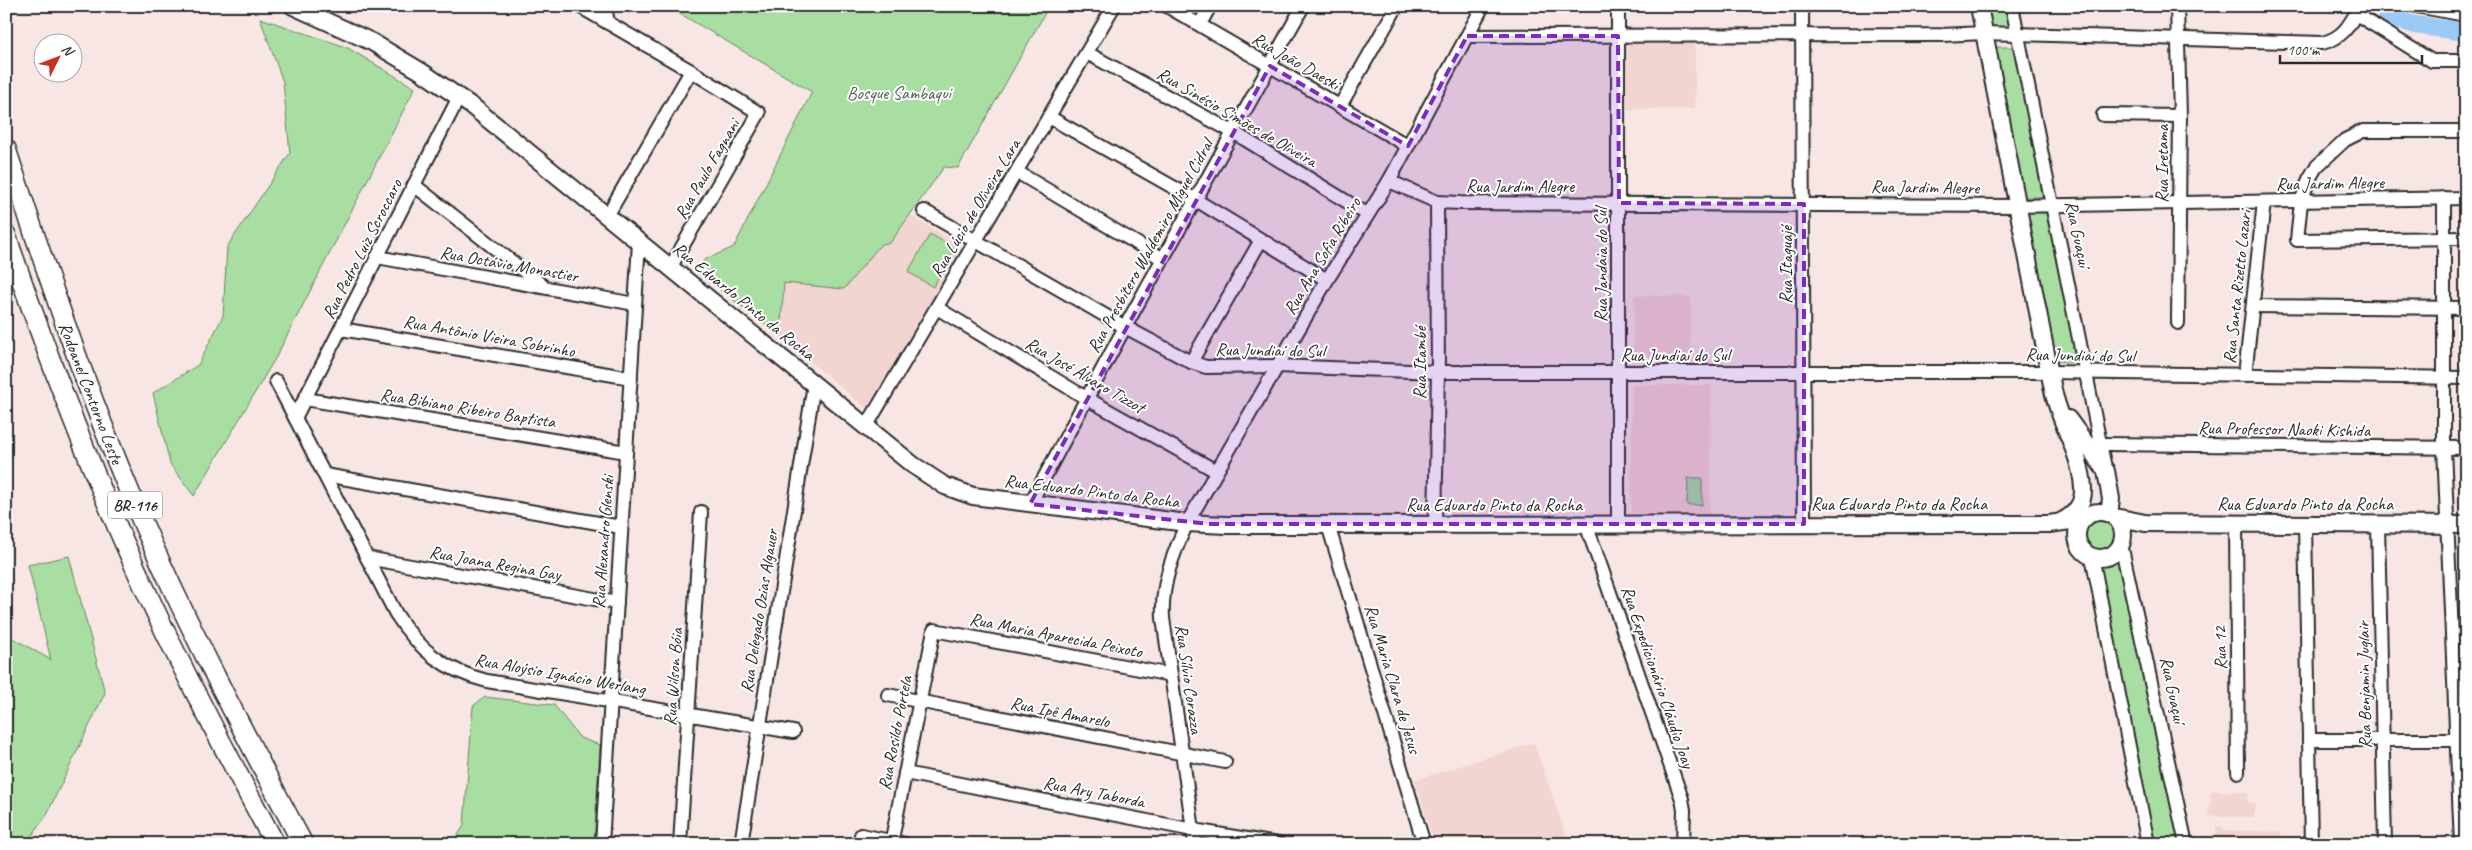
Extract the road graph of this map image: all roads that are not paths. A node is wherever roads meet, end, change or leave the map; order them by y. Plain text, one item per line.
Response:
1 (293, 6) edge
2 (579, 6) edge
3 (606, 6) edge
4 (1114, 6) edge
5 (1167, 6) edge
6 (1210, 6) edge
7 (1303, 6) edge
8 (1397, 6) edge
9 (1483, 6) edge
10 (1618, 6) edge
11 (1802, 6) edge
12 (1979, 6) edge
13 (2012, 6) edge
14 (2177, 6) edge
15 (2416, 6) edge
16 (2446, 9) edge
17 (2358, 10) edge
18 (2466, 15) edge
19 (608, 23) junction
20 (1200, 24) junction
21 (1984, 33) junction
22 (2016, 34) junction
23 (1467, 36) junction
24 (1618, 36) junction
25 (1801, 36) junction
26 (2178, 37) junction
27 (1087, 53) junction
28 (2466, 61) edge
29 (1270, 66) junction
30 (691, 71) junction
31 (459, 97) junction
32 (1340, 106) junction
33 (2103, 115) dead end
34 (2180, 116) junction
35 (1049, 117) junction
36 (2466, 131) edge
37 (1233, 132) junction
38 (1408, 146) junction
39 (6, 149) edge
40 (1016, 172) junction
41 (1389, 181) junction
42 (414, 185) junction
43 (2444, 198) junction
44 (2466, 198) edge
45 (1196, 200) junction
46 (1437, 202) junction
47 (2264, 202) junction
48 (2301, 202) junction
49 (1619, 203) junction
50 (1804, 204) junction
51 (2179, 204) junction
52 (2017, 206) junction
53 (2052, 206) junction
54 (924, 211) dead end
55 (1368, 214) junction
56 (607, 216) junction
57 (6, 235) edge
58 (2443, 238) junction
59 (2466, 238) edge
60 (976, 240) junction
61 (1262, 240) junction
62 (639, 242) junction
63 (377, 257) junction
64 (1163, 259) junction
65 (670, 268) junction
66 (1327, 280) junction
67 (545, 288) junction
68 (635, 304) junction
69 (2254, 306) junction
70 (937, 308) junction
71 (2443, 308) junction
72 (2466, 308) edge
73 (2178, 323) dead end
74 (1124, 327) junction
75 (341, 329) junction
76 (1190, 362) junction
77 (1276, 366) junction
78 (1438, 372) junction
79 (1618, 372) junction
80 (1802, 372) junction
81 (2050, 372) junction
82 (2087, 373) junction
83 (2245, 375) junction
84 (631, 378) junction
85 (2444, 378) junction
86 (2466, 378) edge
87 (276, 381) dead end
88 (814, 384) junction
89 (1086, 398) junction
90 (305, 399) junction
91 (2056, 403) junction
92 (295, 418) junction
93 (866, 427) junction
94 (2101, 444) junction
95 (2444, 448) junction
96 (2466, 448) edge
97 (626, 452) junction
98 (2078, 459) junction
99 (1216, 471) junction
100 (2106, 471) junction
101 (324, 476) junction
102 (2081, 500) junction
103 (1030, 504) junction
104 (701, 512) dead end
105 (2112, 516) junction
106 (2087, 517) junction
107 (1187, 523) junction
108 (2053, 523) junction
109 (2145, 523) junction
110 (1586, 524) junction
111 (1618, 524) junction
112 (1804, 524) junction
113 (2236, 524) junction
114 (2305, 524) junction
115 (1328, 525) junction
116 (1435, 525) junction
117 (2378, 525) junction
118 (2448, 525) junction
119 (2466, 525) edge
120 (621, 527) junction
121 (2078, 540) junction
122 (2122, 541) junction
123 (2092, 556) junction
124 (367, 558) junction
125 (617, 603) junction
126 (934, 630) joint
127 (1171, 675) junction
128 (888, 695) dead end
129 (920, 701) junction
130 (610, 702) junction
131 (688, 714) junction
132 (758, 726) junction
133 (793, 732) dead end
134 (2309, 740) junction
135 (2383, 740) junction
136 (2461, 740) edge
137 (1182, 754) junction
138 (1225, 762) dead end
139 (2238, 772) dead end
140 (905, 773) junction
141 (1193, 830) junction
142 (861, 835) dead end
143 (891, 842) edge
144 (275, 844) edge
145 (303, 844) edge
146 (602, 844) edge
147 (680, 844) edge
148 (741, 844) edge
149 (905, 844) edge
150 (1195, 844) edge
151 (1276, 844) edge
152 (1424, 844) edge
153 (1683, 844) edge
154 (2148, 844) edge
155 (2186, 844) edge
156 (2311, 844) edge
157 (2385, 844) edge
158 (2461, 844) edge

1 - 31 main road, Rua Eduardo Pinto da Rocha
2 - 19 street
3 - 19 street
4 - 27 street, Rua Lúcio de Oliveira Lara
5 - 20 street, Rua João Daeski
6 - 20 street
7 - 29 street, Rua Presbítero Waldemiro Miguel Cidral
8 - 32 street
9 - 23 street, Rua Ana Sofia Ribeiro
10 - 24 street, Rua Jandaia do Sul
11 - 25 street, Rua Itaguajé
12 - 21 main road, Rua Guaçuí
13 - 22 street, Rua Guaçuí
14 - 26 street, Rua Iretama
15 - 16 street
16 - 18 street
17 - 26 street
17 - 28 street
19 - 30 street
20 - 29 street, Rua João Daeski
21 - 22 street
21 - 25 street
21 - 52 main road, Rua Guaçuí
22 - 26 street
22 - 53 street, Rua Guaçuí
23 - 24 street
23 - 38 street, Rua Ana Sofia Ribeiro
24 - 25 street
24 - 49 street, Rua Jandaia do Sul
25 - 50 street, Rua Itaguajé
26 - 34 street, Rua Iretama
27 - 35 street, Rua Lúcio de Oliveira Lara
27 - 37 street, Rua Sinésio Simões de Oliveira
29 - 32 street, Rua João Daeski
29 - 37 street, Rua Presbítero Waldemiro Miguel Cidral
30 - 56 street
30 - 65 street, Rua Paulo Fagnani
31 - 42 street, Rua Pedro Luiz Scroccaro
31 - 56 main road, Rua Eduardo Pinto da Rocha
32 - 38 street, Rua João Daeski
33 - 34 street
34 - 51 street, Rua Iretama
35 - 40 street, Rua Lúcio de Oliveira Lara
35 - 45 street
36 - 48 street
37 - 45 street, Rua Presbítero Waldemiro Miguel Cidral
37 - 55 street, Rua Sinésio Simões de Oliveira
38 - 41 street, Rua Ana Sofia Ribeiro
39 - 145 highway, Rodoanel Contorno Leste / BR-116
40 - 60 street, Rua Lúcio de Oliveira Lara
40 - 64 street
41 - 46 street, Rua Jardim Alegre
41 - 55 street, Rua Ana Sofia Ribeiro
42 - 63 street, Rua Pedro Luiz Scroccaro
42 - 67 street
43 - 44 street, Rua Jardim Alegre
43 - 48 street, Rua Jardim Alegre
43 - 58 street
45 - 61 street
45 - 64 street, Rua Presbítero Waldemiro Miguel Cidral
46 - 49 street, Rua Jardim Alegre
46 - 78 street, Rua Itambé
47 - 48 street, Rua Jardim Alegre
47 - 51 street, Rua Jardim Alegre
47 - 69 street, Rua Santa Rizetto Lazari
48 - 58 street
49 - 50 street, Rua Jardim Alegre
49 - 79 street, Rua Jandaia do Sul
50 - 52 street, Rua Jardim Alegre
50 - 80 street, Rua Itaguajé
51 - 53 street, Rua Jardim Alegre
51 - 73 street, Rua Iretama
52 - 53 street, Rua Jardim Alegre
52 - 81 main road, Rua Guaçuí
53 - 82 street, Rua Guaçuí
54 - 60 street, Rua Jundiaí do Sul
55 - 66 street, Rua Ana Sofia Ribeiro
56 - 62 main road, Rua Eduardo Pinto da Rocha
57 - 144 highway, Rodoanel Contorno Leste / BR-116
58 - 59 street
58 - 71 street
60 - 70 street, Rua Lúcio de Oliveira Lara
60 - 74 street, Rua Jundiaí do Sul
61 - 66 street
61 - 76 street
62 - 65 main road, Rua Eduardo Pinto da Rocha
62 - 68 street, Rua Alexandro Glenski
63 - 67 street, Rua Octávio Monastier
63 - 75 street, Rua Pedro Luiz Scroccaro
64 - 74 street, Rua Presbítero Waldemiro Miguel Cidral
65 - 88 main road, Rua Eduardo Pinto da Rocha
66 - 77 street, Rua Ana Sofia Ribeiro
67 - 68 street, Rua Octávio Monastier
68 - 84 street, Rua Alexandro Glenski
69 - 71 street
69 - 83 street, Rua Santa Rizetto Lazari
70 - 89 street, Rua José Álvaro Tizzot
70 - 93 street, Rua Lúcio de Oliveira Lara
71 - 72 street
71 - 85 street
74 - 76 street, Rua Jundiaí do Sul
74 - 89 street, Rua Presbítero Waldemiro Miguel Cidral
75 - 84 street, Rua Antônio Vieira Sobrinho
75 - 90 street, Rua Pedro Luiz Scroccaro
76 - 77 street, Rua Jundiaí do Sul
77 - 78 street, Rua Jundiaí do Sul
77 - 99 street, Rua Ana Sofia Ribeiro
78 - 79 street, Rua Jundiaí do Sul
78 - 116 street, Rua Itambé
79 - 80 street, Rua Jundiaí do Sul
79 - 111 street, Rua Jandaia do Sul
80 - 81 street, Rua Jundiaí do Sul
80 - 112 street, Rua Itaguajé
81 - 82 street, Rua Jundiaí do Sul
81 - 91 main road, Rua Guaçuí
82 - 83 street, Rua Jundiaí do Sul
82 - 94 street, Rua Guaçuí
83 - 85 street, Rua Jundiaí do Sul
84 - 97 street, Rua Alexandro Glenski
85 - 86 street, Rua Jundiaí do Sul
85 - 95 street
87 - 92 street, Rua Aloýsio Ignácio Werlang
88 - 93 main road, Rua Eduardo Pinto da Rocha
88 - 132 street, Rua Delegado Ozias Algauer
89 - 99 street, Rua José Álvaro Tizzot
89 - 103 street, Rua Presbítero Waldemiro Miguel Cidral
90 - 92 street, Rua Pedro Luiz Scroccaro
90 - 97 street, Rua Bibiano Ribeiro Baptista
91 - 98 main road, Rua Guaçuí
91 - 100 main road, Rua Guaçuí
92 - 101 street, Rua Aloýsio Ignácio Werlang
93 - 103 main road, Rua Eduardo Pinto da Rocha
94 - 95 street, Rua Professor Naoki Kishida
94 - 100 street, Rua Guaçuí
95 - 96 street, Rua Professor Naoki Kishida
95 - 118 street
97 - 120 street, Rua Alexandro Glenski
98 - 100 main road
98 - 102 main road, Rua Guaçuí
99 - 107 street, Rua Ana Sofia Ribeiro
100 - 105 main road, Rua Guaçuí
101 - 120 street
101 - 124 street, Rua Aloýsio Ignácio Werlang
102 - 106 main road
102 - 108 main road
103 - 107 main road, Rua Eduardo Pinto da Rocha
104 - 131 street, Rua Wilson Bóia
105 - 106 main road
105 - 109 main road, Rua Eduardo Pinto da Rocha
105 - 122 main road
106 - 108 main road, Rua Eduardo Pinto da Rocha
106 - 121 main road
107 - 115 main road, Rua Eduardo Pinto da Rocha
107 - 127 street, Rua Sílvio Corazza
108 - 112 main road, Rua Eduardo Pinto da Rocha
108 - 121 main road, Rua Eduardo Pinto da Rocha
109 - 113 main road, Rua Eduardo Pinto da Rocha
109 - 122 main road
110 - 111 main road, Rua Eduardo Pinto da Rocha
110 - 116 main road, Rua Eduardo Pinto da Rocha
110 - 153 street, Rua Expedicionário Cláudio Joay
111 - 112 main road, Rua Eduardo Pinto da Rocha
113 - 114 main road, Rua Eduardo Pinto da Rocha
113 - 139 street, Rua 12
114 - 117 main road, Rua Eduardo Pinto da Rocha
114 - 134 street
115 - 116 main road, Rua Eduardo Pinto da Rocha
115 - 152 street, Rua Maria Clara de Jesus
117 - 118 main road, Rua Eduardo Pinto da Rocha
117 - 135 street, Rua Benjamin Juglair
118 - 119 main road, Rua Eduardo Pinto da Rocha
118 - 136 street
120 - 125 street, Rua Alexandro Glenski
121 - 123 main road
122 - 123 main road
122 - 155 street, Rua Guaçuí
123 - 154 street
124 - 125 street, Rua Joana Regina Gay
124 - 130 street, Rua Aloýsio Ignácio Werlang
125 - 130 street, Rua Alexandro Glenski
126 - 127 street, Rua Maria Aparecida Peixoto
126 - 129 street, Rua Rosildo Portela
127 - 137 street, Rua Sílvio Corazza
128 - 129 street, Rua Ipê Amarelo
129 - 137 street, Rua Ipê Amarelo
129 - 140 street, Rua Rosildo Portela
130 - 131 street, Rua Aloýsio Ignácio Werlang
130 - 146 street, Rua Alexandro Glenski
131 - 132 street, Rua Aloýsio Ignácio Werlang
131 - 147 street, Rua Wilson Bóia
132 - 133 street, Rua Aloýsio Ignácio Werlang
132 - 148 street, Rua Delegado Ozias Algauer
134 - 135 street
134 - 156 street
135 - 136 street
135 - 157 street, Rua Benjamin Juglair
136 - 158 street
137 - 138 street, Rua Ipê Amarelo
137 - 141 street, Rua Sílvio Corazza
140 - 141 street, Rua Ary Taborda
140 - 143 street, Rua Rosildo Portela
141 - 150 street, Rua Sílvio Corazza
141 - 151 street, Rua Ary Taborda
142 - 143 street
143 - 149 street

